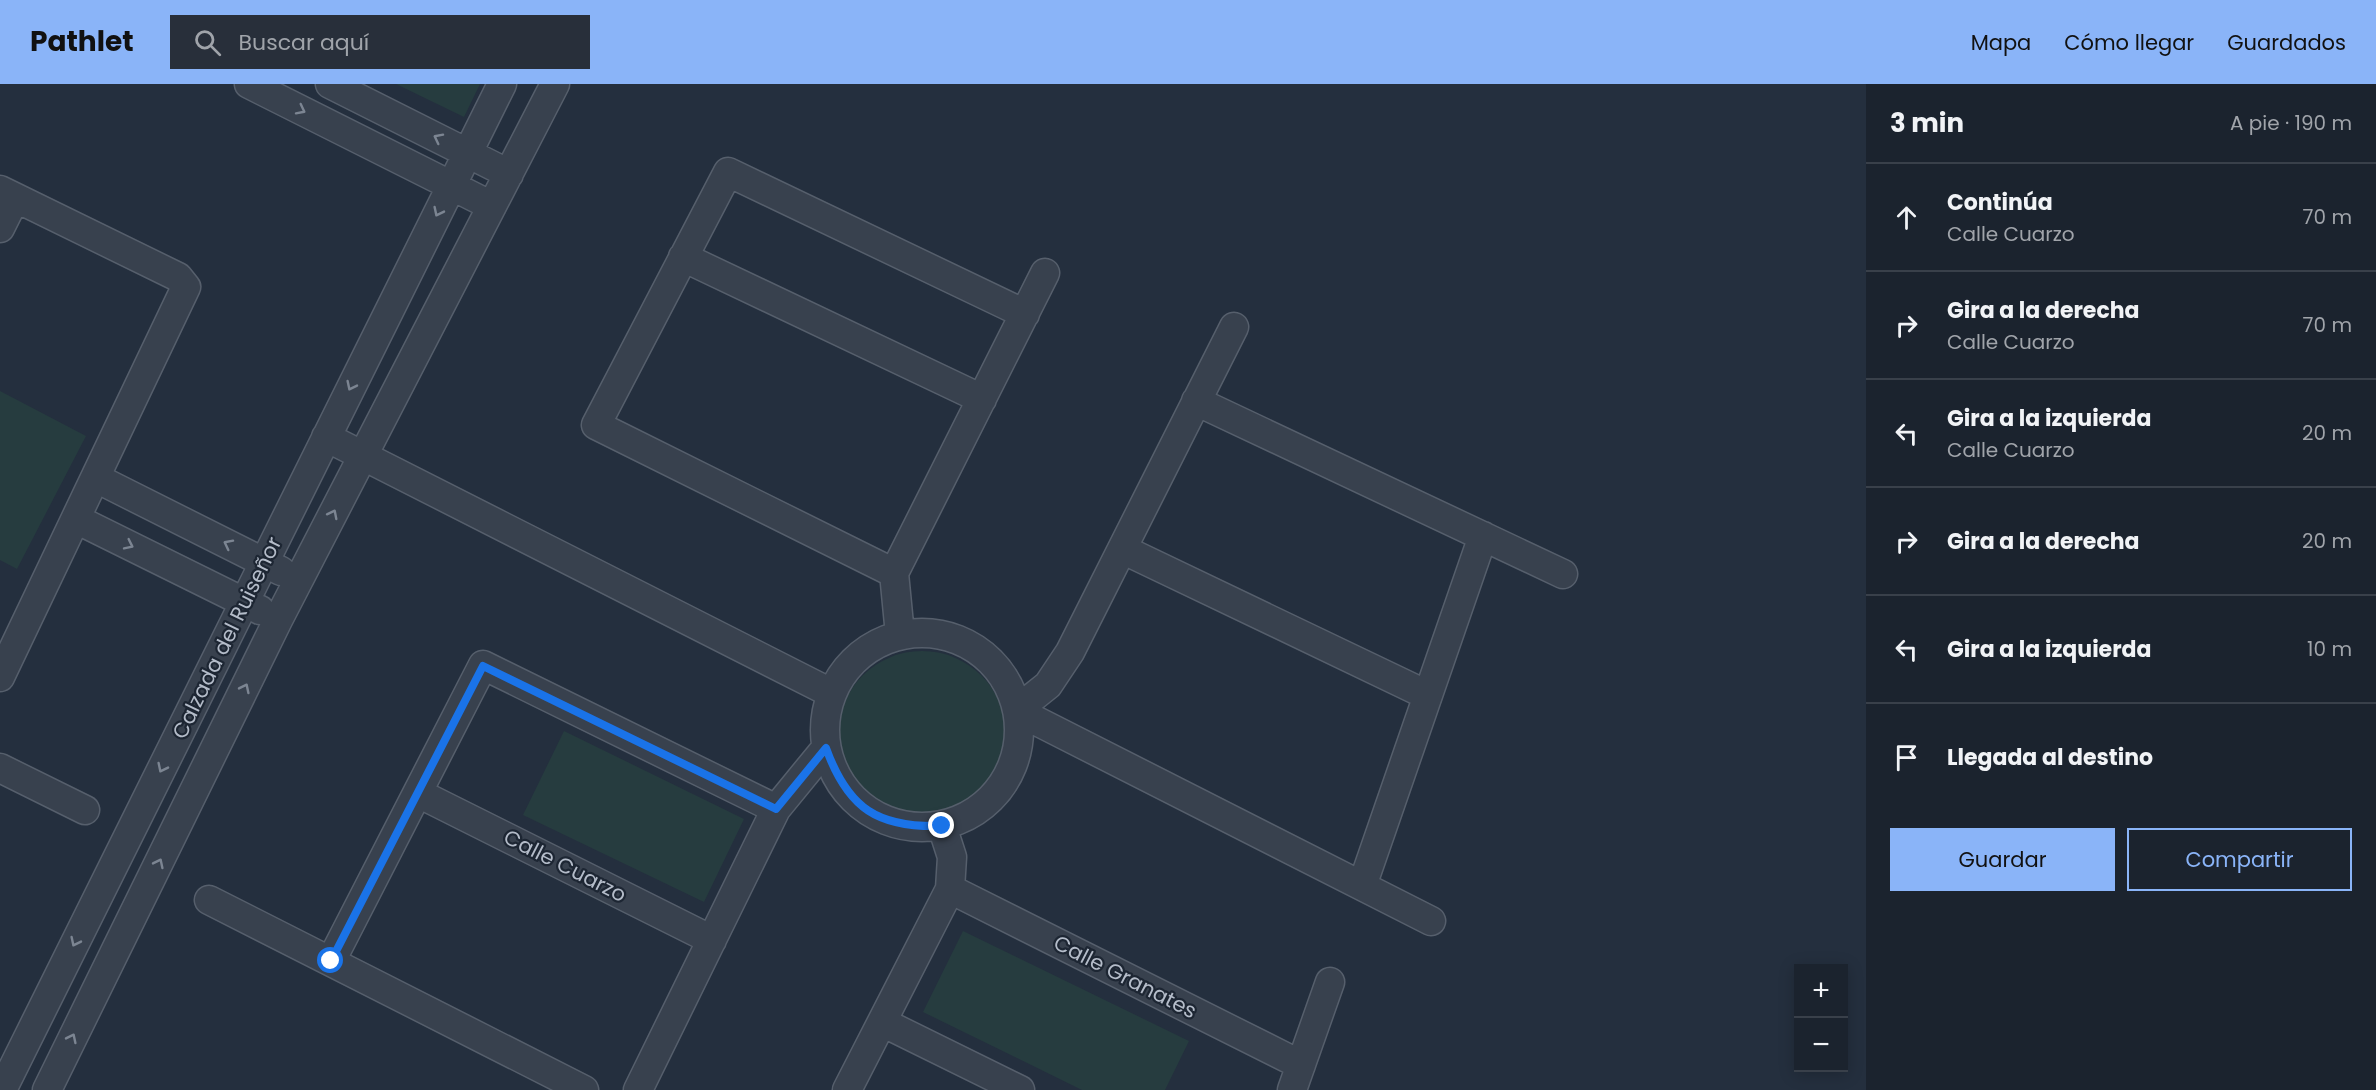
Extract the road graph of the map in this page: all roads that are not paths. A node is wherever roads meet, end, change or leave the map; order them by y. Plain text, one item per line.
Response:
1 (249, 84) edge
2 (330, 84) edge
3 (502, 84) edge
4 (555, 84) edge
5 (467, 153) junction
6 (509, 174) junction
7 (452, 185) junction
8 (7, 194) edge
9 (492, 206) junction
10 (0, 228) edge
11 (683, 257) junction
12 (1045, 273) dead end
13 (1025, 314) junction
14 (1234, 327) dead end
15 (982, 399) junction
16 (1196, 402) junction
17 (326, 437) junction
18 (363, 456) junction
19 (96, 478) junction
20 (76, 519) junction
21 (1483, 536) junction
22 (1122, 549) junction
23 (264, 562) junction
24 (894, 573) junction
25 (1563, 574) dead end
26 (299, 580) junction
27 (244, 603) junction
28 (278, 620) junction
29 (900, 635) junction
30 (0, 677) edge
31 (831, 693) junction
32 (1428, 695) junction
33 (1018, 711) junction
34 (826, 748) junction
35 (0, 768) edge
36 (417, 793) junction
37 (776, 809) junction
38 (85, 810) dead end
39 (942, 826) junction
40 (1362, 886) junction
41 (950, 889) junction
42 (209, 900) dead end
43 (1431, 921) dead end
44 (712, 940) junction
45 (331, 961) junction
46 (1330, 982) dead end
47 (882, 1022) junction
48 (1296, 1078) edge
49 (2, 1090) edge
50 (47, 1090) edge
51 (584, 1090) edge
52 (638, 1090) edge
53 (847, 1090) edge
54 (1020, 1090) edge

1 -> 7 street
5 -> 2 street
3 - 5 street, Calzada del Ruiseñor
4 - 6 street, Calzada del Ruiseñor
5 - 6 street
5 - 7 street, Calzada del Ruiseñor
6 - 9 street, Calzada del Ruiseñor
7 - 9 street
7 -> 17 street, Calzada del Ruiseñor
8 - 10 street
8 - 19 street
9 - 18 street, Calzada del Ruiseñor
11 - 13 street
11 - 15 street
11 - 24 street
12 - 13 street
13 - 15 street
14 - 16 street
15 - 24 street
16 - 21 street
16 - 22 street
17 - 18 street
17 - 23 street, Calzada del Ruiseñor
26 -> 18 street, Calzada del Ruiseñor
18 - 31 street
19 - 20 street
23 -> 19 street
20 -> 27 street
20 - 30 street
21 - 25 street
21 - 32 street
22 - 32 street
22 - 33 street
23 - 26 street
23 - 27 street, Calzada del Ruiseñor
24 - 29 street
26 - 28 street, Calzada del Ruiseñor
27 - 28 street
27 -> 49 street, Calzada del Ruiseñor
50 -> 28 street, Calzada del Ruiseñor
29 - 31 street
29 - 33 street
31 - 34 street
32 - 40 street
33 - 39 street
33 - 40 street
34 - 37 street
34 - 39 street
35 - 38 street
36 - 37 street
36 - 44 street, Calle Cuarzo
36 - 45 street
37 - 44 street
39 - 41 street
40 - 43 street
41 - 47 street
41 - 48 street, Calle Granates
42 - 45 street
44 - 52 street
45 - 51 street
46 - 48 street, Calle Granates
47 - 53 street
47 - 54 street

